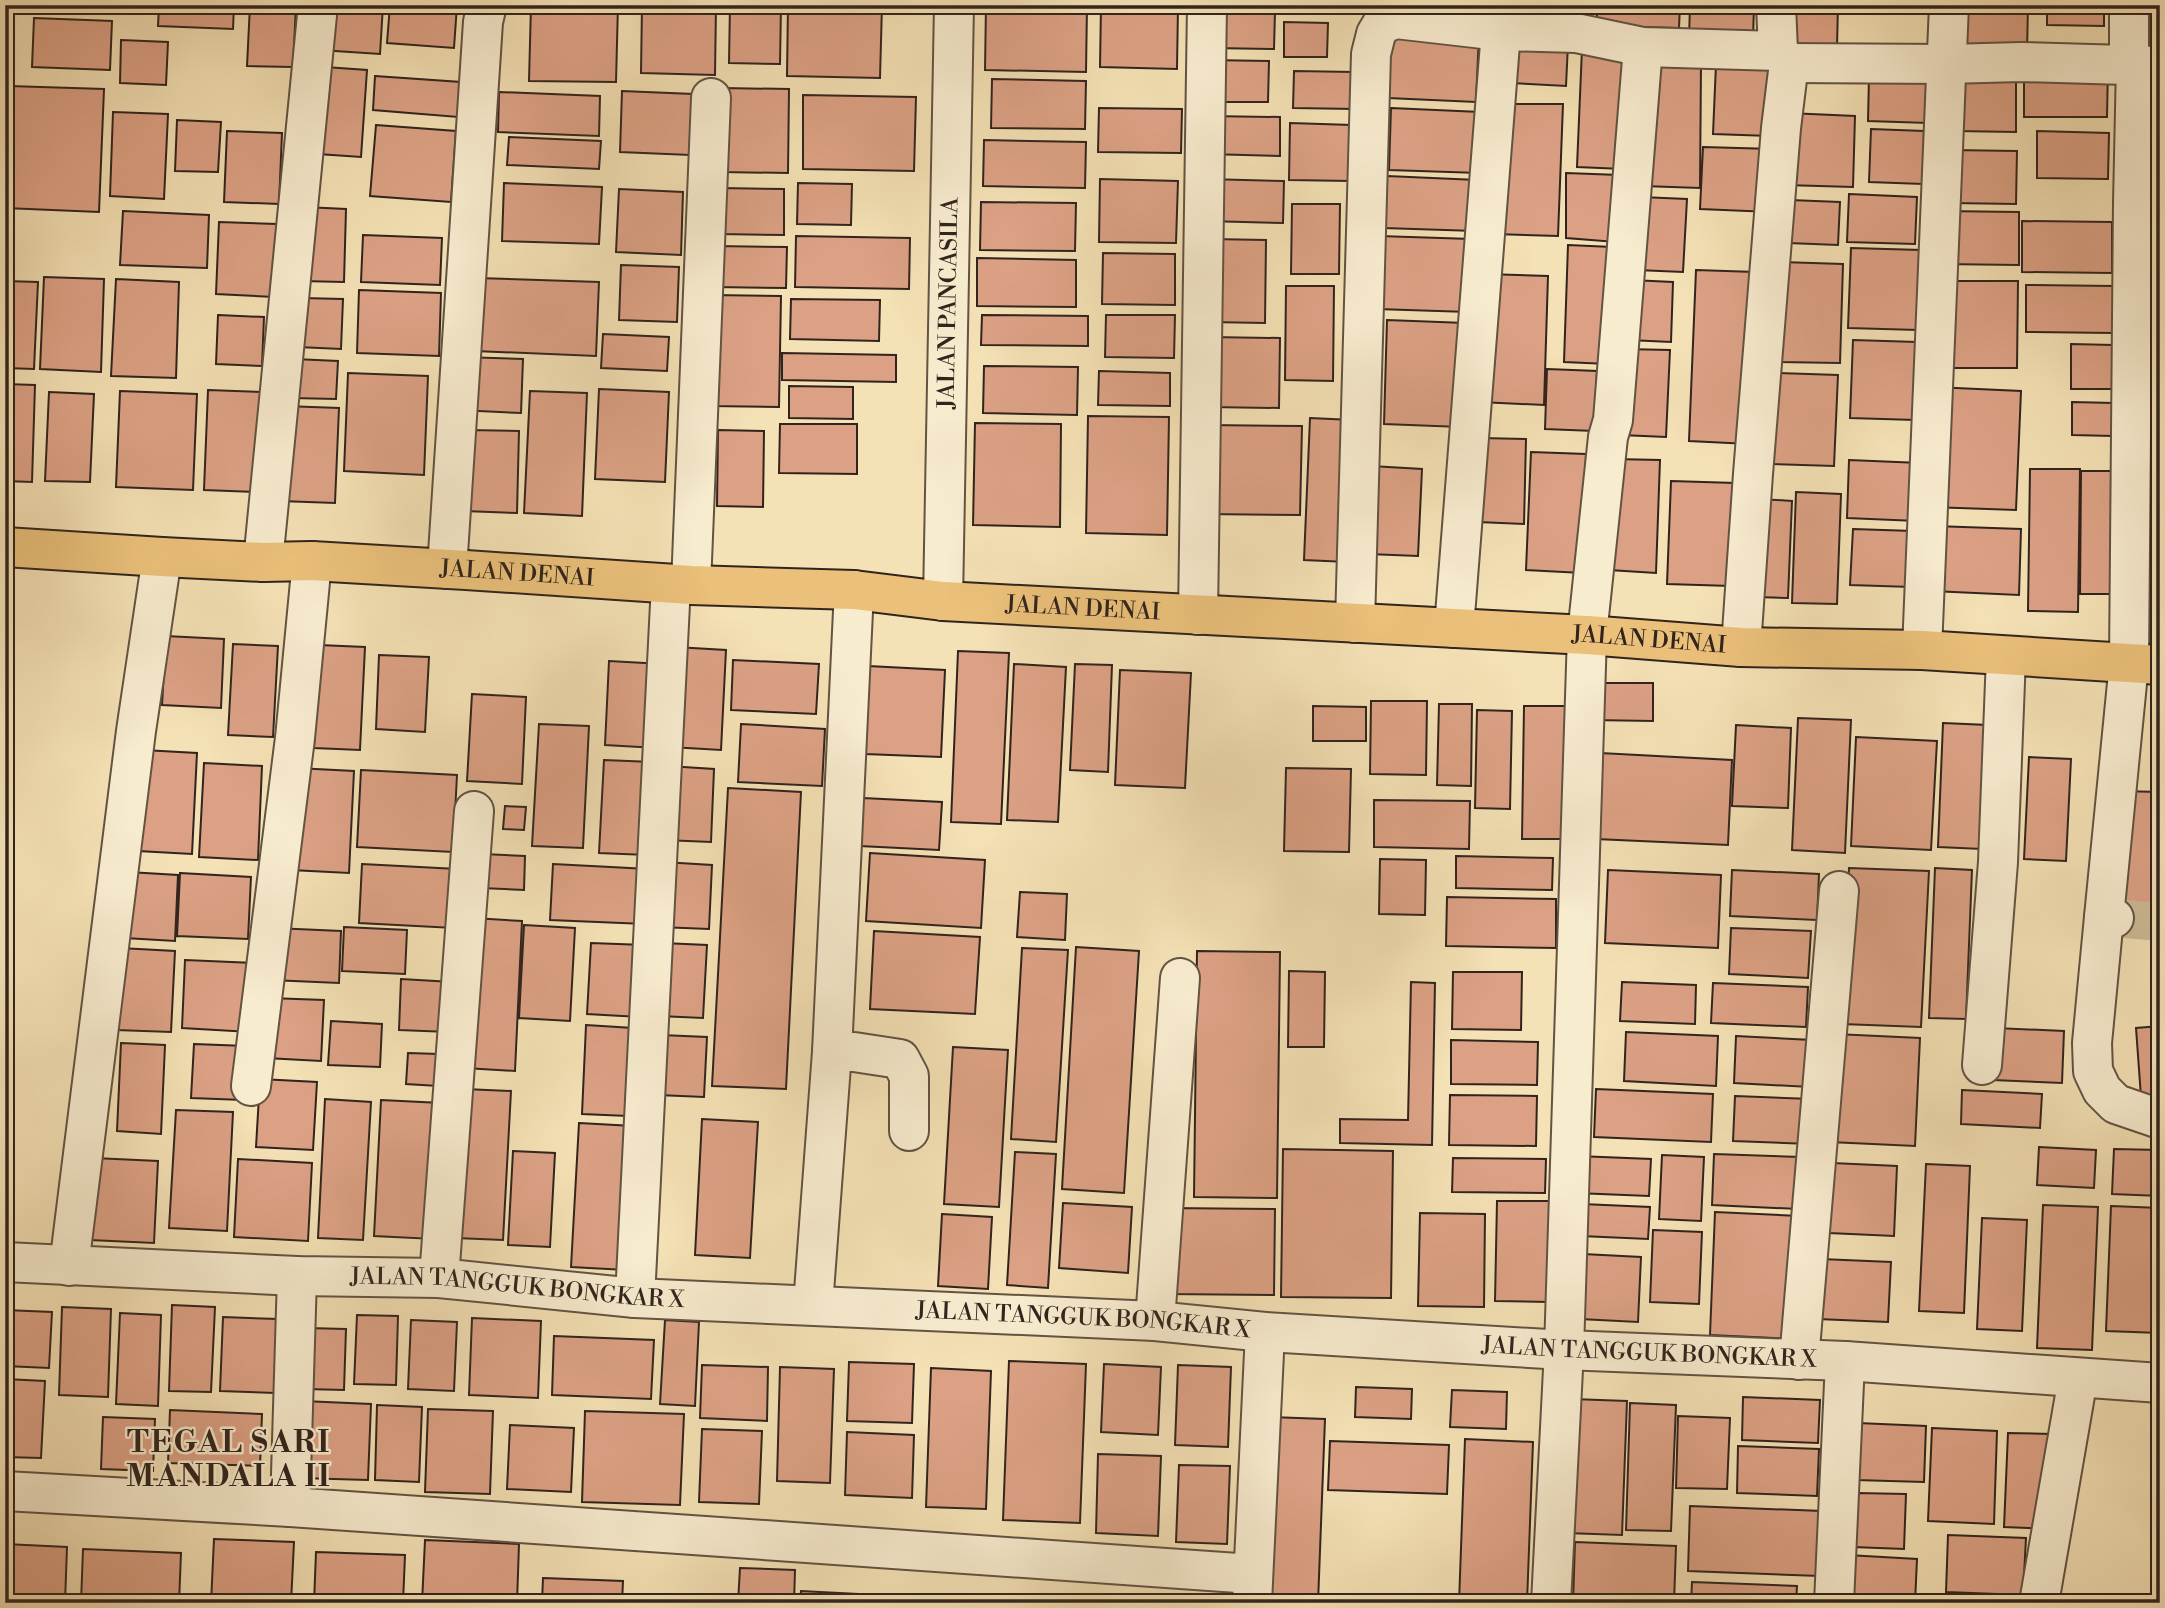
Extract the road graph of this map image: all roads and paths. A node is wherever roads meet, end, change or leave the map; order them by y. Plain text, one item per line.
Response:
1 (318, 5) edge
2 (487, 5) edge
3 (954, 5) edge
4 (1207, 5) edge
5 (1776, 5) edge
6 (1949, 5) edge
7 (2129, 5) edge
8 (1575, 19) edge
9 (1501, 31) junction
10 (1643, 47) junction
11 (1784, 57) junction
12 (1947, 64) junction
13 (2142, 65) edge
14 (711, 98) dead end
15 (5, 547) edge
16 (163, 557) junction
17 (312, 561) junction
18 (263, 562) junction
19 (447, 569) junction
20 (681, 584) junction
21 (854, 590) junction
22 (943, 601) junction
23 (1198, 615) junction
24 (1355, 623) junction
25 (1454, 628) junction
26 (1587, 635) junction
27 (1741, 647) junction
28 (1922, 650) junction
29 (2006, 656) junction
30 (2144, 664) edge
31 (474, 811) dead end
32 (1839, 891) dead end
33 (1180, 978) dead end
34 (832, 1052) junction
35 (1982, 1065) dead end
36 (251, 1086) dead end
37 (2160, 1118) edge
38 (909, 1131) dead end
39 (5, 1262) edge
40 (69, 1266) junction
41 (297, 1276) junction
42 (439, 1278) junction
43 (635, 1298) junction
44 (813, 1305) junction
45 (1155, 1321) junction
46 (1265, 1332) junction
47 (1564, 1350) junction
48 (1799, 1360) junction
49 (1845, 1361) junction
50 (2078, 1378) junction
51 (2160, 1383) edge
52 (5, 1491) edge
53 (290, 1507) junction
54 (1252, 1589) edge
55 (1551, 1603) edge
56 (1834, 1603) edge
57 (2039, 1603) edge

1 - 18 street
2 - 19 street
3 - 22 street, JALAN PANCASILA
4 - 23 street
5 - 11 street
6 - 12 street
7 - 13 street
8 - 9 street
8 - 10 street
9 - 24 street
9 - 25 street
10 - 11 street
10 - 26 street
11 - 12 street
11 - 27 street
12 - 13 street
12 - 28 street
13 - 30 street
14 - 20 street
15 - 16 main road, JALAN DENAI
16 - 18 main road, JALAN DENAI
16 - 40 street
17 - 18 main road, JALAN DENAI
17 - 19 main road, JALAN DENAI
17 - 36 street
19 - 20 main road, JALAN DENAI
20 - 21 main road, JALAN DENAI
20 - 43 street
21 - 22 main road, JALAN DENAI
21 - 34 street
22 - 23 main road, JALAN DENAI
23 - 24 main road, JALAN DENAI
24 - 25 main road, JALAN DENAI
25 - 26 main road, JALAN DENAI
26 - 27 main road, JALAN DENAI
26 - 47 street
27 - 28 main road, JALAN DENAI
28 - 29 main road, JALAN DENAI
29 - 30 main road, JALAN DENAI
29 - 35 street
30 - 37 street
31 - 42 street
32 - 48 street
33 - 45 street
34 - 38 street
34 - 44 street
39 - 40 street, JALAN TANGGUK BONGKAR X
40 - 41 street, JALAN TANGGUK BONGKAR X
41 - 42 street, JALAN TANGGUK BONGKAR X
41 - 53 street
42 - 43 street, JALAN TANGGUK BONGKAR X
43 - 44 street, JALAN TANGGUK BONGKAR X
44 - 45 street, JALAN TANGGUK BONGKAR X
45 - 46 street, JALAN TANGGUK BONGKAR X
46 - 47 street, JALAN TANGGUK BONGKAR X
46 - 54 street
47 - 48 street, JALAN TANGGUK BONGKAR X
47 - 55 street
48 - 49 street, JALAN TANGGUK BONGKAR X
49 - 50 street, JALAN TANGGUK BONGKAR X
49 - 56 street
50 - 51 street, JALAN TANGGUK BONGKAR X
50 - 57 street
52 - 53 street
53 - 54 street

